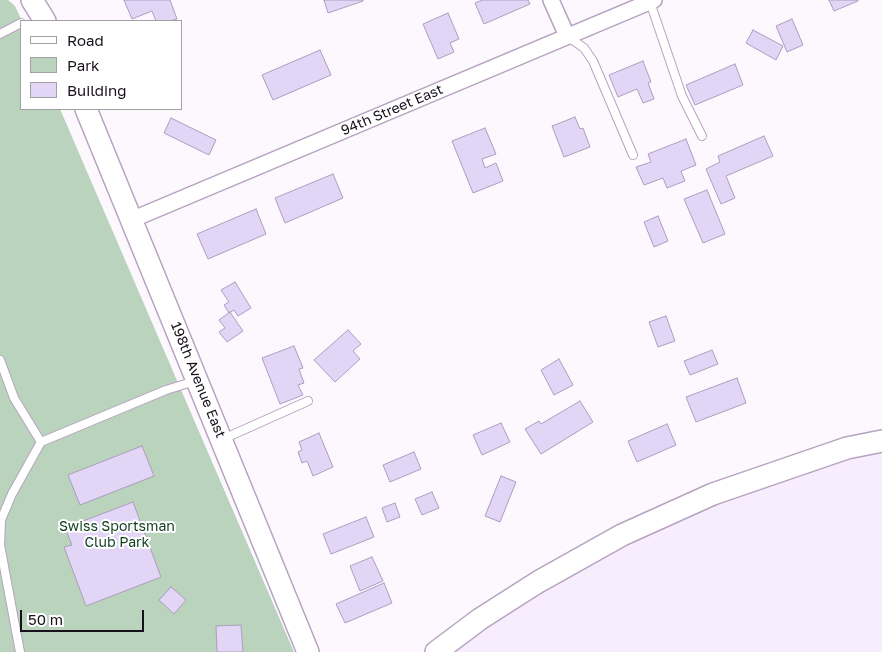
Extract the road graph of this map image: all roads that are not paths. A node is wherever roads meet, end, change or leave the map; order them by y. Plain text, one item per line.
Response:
1 (550, 0) edge
2 (652, 1) edge
3 (20, 24) edge
4 (0, 34) edge
5 (567, 36) junction
6 (86, 110) edge
7 (702, 136) dead end
8 (633, 154) dead end
9 (131, 220) junction
10 (0, 360) edge
11 (198, 380) junction
12 (308, 400) dead end
13 (223, 441) junction
14 (882, 441) edge
15 (41, 442) junction
16 (0, 520) edge
17 (310, 651) edge
18 (20, 652) edge
19 (436, 652) edge

1 - 5 street
2 - 5 street, 94th Street East
2 - 7 lane
3 - 4 lane
5 - 8 lane
5 - 9 street, 94th Street East
6 - 9 street, 198th Avenue East
9 - 11 street, 198th Avenue East
10 - 15 lane
11 - 13 street, 198th Avenue East
11 - 15 lane
12 - 13 lane
13 - 17 street, 198th Avenue East
14 - 19 street
15 - 16 lane
16 - 18 lane

